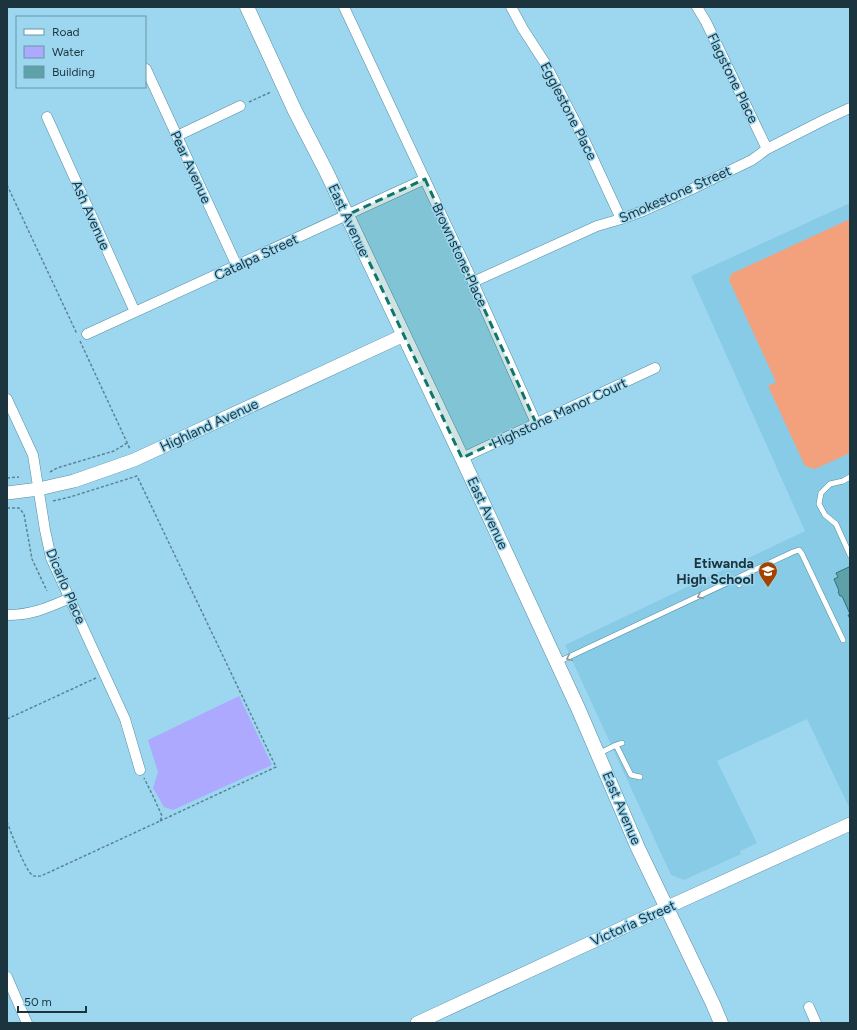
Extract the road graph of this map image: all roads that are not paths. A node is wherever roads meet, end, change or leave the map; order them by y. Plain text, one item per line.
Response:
1 (247, 7) edge
2 (344, 7) edge
3 (511, 7) edge
4 (697, 7) edge
5 (146, 69) edge
6 (240, 106) road end
7 (850, 108) edge
8 (47, 117) dead end
9 (177, 136) junction
10 (767, 149) junction
11 (425, 179) junction
12 (347, 216) junction
13 (621, 219) junction
14 (237, 266) junction
15 (473, 282) junction
16 (135, 312) junction
17 (404, 335) junction
18 (84, 337) road end
19 (655, 368) dead end
20 (7, 399) edge
21 (536, 424) junction
22 (462, 458) junction
23 (850, 477) edge
24 (39, 489) junction
25 (7, 493) edge
26 (850, 555) edge
27 (736, 579) junction
28 (739, 585) dead end
29 (70, 598) junction
30 (7, 615) edge
31 (842, 640) dead end
32 (557, 663) junction
33 (622, 742) dead end
34 (616, 745) junction
35 (598, 754) junction
36 (140, 770) road end
37 (640, 777) dead end
38 (850, 824) edge
39 (667, 908) junction
40 (7, 977) edge
41 (809, 1007) dead end
42 (27, 1023) edge
43 (417, 1023) edge
44 (721, 1023) edge
45 (816, 1023) edge

1 - 12 main road, East Avenue
2 - 11 street, Brownstone Place
3 - 13 street, Egglestone Place
4 - 10 street, Flagstone Place
5 - 9 street, Pear Avenue
6 - 9 street
7 - 10 street, Smokestone Street
8 - 16 street, Ash Avenue
9 - 14 street, Pear Avenue
10 - 13 street, Smokestone Street
11 - 12 street, Catalpa Street
11 - 15 street, Brownstone Place
12 - 14 street, Catalpa Street
12 - 17 main road, East Avenue
13 - 15 street, Smokestone Street
14 - 16 street, Catalpa Street
15 - 21 street, Brownstone Place
16 - 18 street, Catalpa Street
17 - 22 main road, East Avenue
17 - 24 street, Highland Avenue
19 - 21 street, Highstone Manor Court
20 - 24 street, Dicarlo Place
21 - 22 street, Highstone Manor Court
22 - 32 main road, East Avenue
23 - 26 lane
24 - 25 street, Highland Avenue
24 - 29 street, Dicarlo Place
27 - 28 lane
27 - 31 lane
27 -> 32 lane
29 - 30 street
29 - 36 street, Dicarlo Place
32 - 35 main road, East Avenue
33 - 34 lane
34 - 35 lane
34 - 37 lane
35 - 39 main road, East Avenue
38 - 39 street, Victoria Street
39 - 43 street, Victoria Street
39 - 44 main road, East Avenue
40 - 42 street
41 - 45 street

